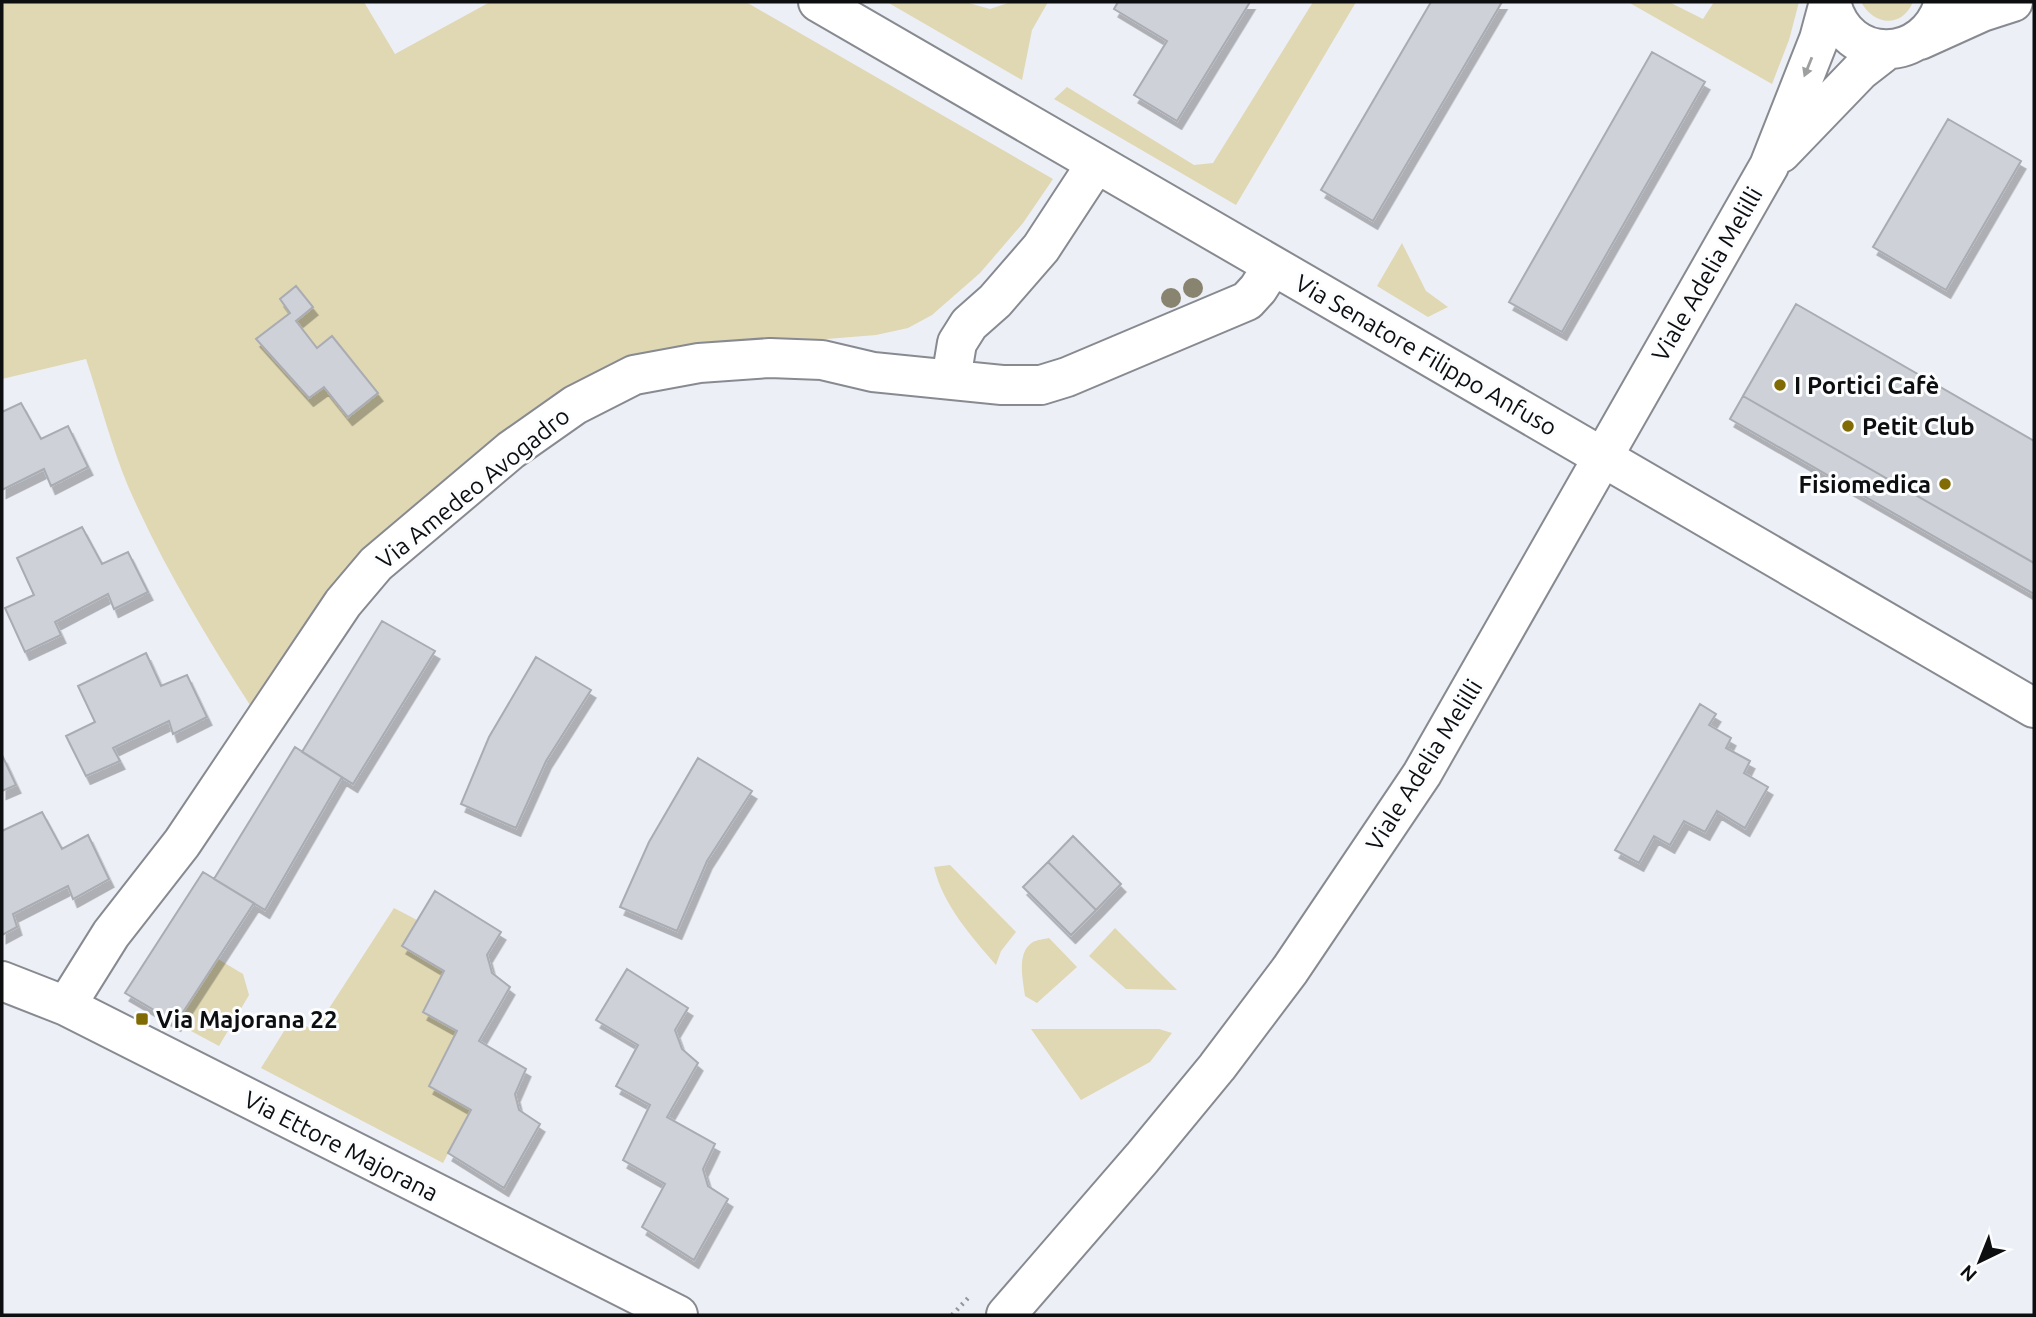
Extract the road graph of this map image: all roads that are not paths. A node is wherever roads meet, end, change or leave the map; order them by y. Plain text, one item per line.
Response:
1 (818, 2) edge
2 (1830, 2) edge
3 (1944, 2) edge
4 (2013, 2) edge
5 (1904, 45) junction
6 (1096, 164) junction
7 (1769, 166) junction
8 (1272, 267) junction
9 (951, 379) junction
10 (1604, 457) junction
11 (2034, 708) edge
12 (2, 981) edge
13 (66, 1006) junction
14 (678, 1315) edge
15 (1006, 1315) edge

1 - 6 street, Via Senatore Filippo Anfuso
2 - 5 street
2 -> 7 street
3 - 5 street
4 - 5 street
5 - 7 street
6 - 8 street, Via Senatore Filippo Anfuso
6 - 9 street
7 - 10 street, Viale Adelia Melilli
8 - 9 street, Via Amedeo Avogadro
8 - 10 street, Via Senatore Filippo Anfuso
9 - 13 street, Via Amedeo Avogadro
10 - 11 street, Via Senatore Filippo Anfuso
10 - 15 street, Viale Adelia Melilli
12 - 13 street, Via Ettore Majorana
13 - 14 street, Via Ettore Majorana

